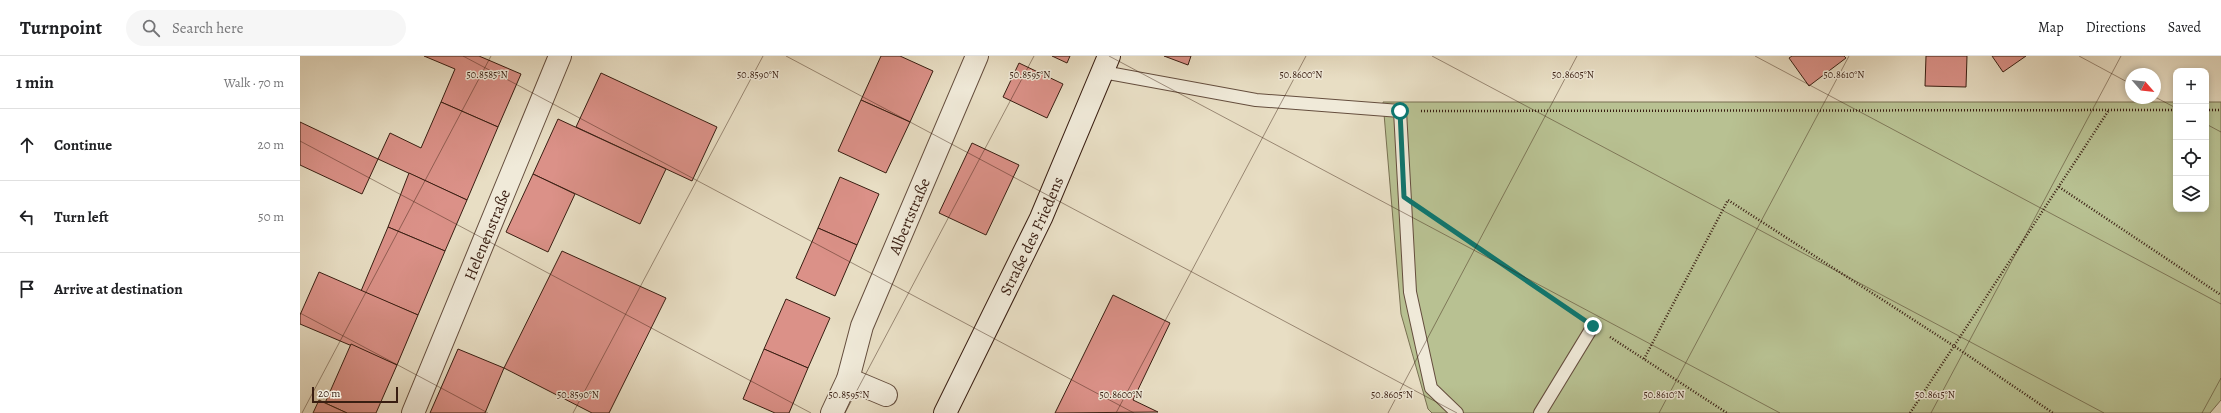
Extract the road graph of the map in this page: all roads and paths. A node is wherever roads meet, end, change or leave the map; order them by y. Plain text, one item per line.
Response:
1 (560, 56) edge
2 (977, 56) edge
3 (1106, 64) edge
4 (2109, 110) junction
5 (2173, 110) edge
6 (2209, 110) edge
7 (2221, 110) edge
8 (1400, 111) junction
9 (2059, 187) junction
10 (1404, 197) junction
11 (2221, 295) edge
12 (1593, 326) junction
13 (1954, 346) junction
14 (1644, 359) junction
15 (848, 379) junction
16 (886, 395) dead end
17 (413, 413) edge
18 (832, 413) edge
19 (946, 413) edge
20 (1457, 413) edge
21 (1540, 413) edge
22 (1727, 413) edge
23 (1910, 413) edge
24 (2053, 413) edge

1 - 17 street, Helenenstraße
2 - 15 street, Albertstraße
3 - 8 lane
3 - 19 street, Straße des Friedens
4 - 5 path
4 - 8 path
4 - 9 path
6 - 7 path
8 - 10 lane
9 - 11 path
9 - 13 path
10 - 12 path
10 - 20 lane
12 - 14 path
12 - 21 lane
13 - 14 path
13 - 23 path
13 - 24 path
14 - 22 path
15 - 16 street
15 - 18 street, Albertstraße

